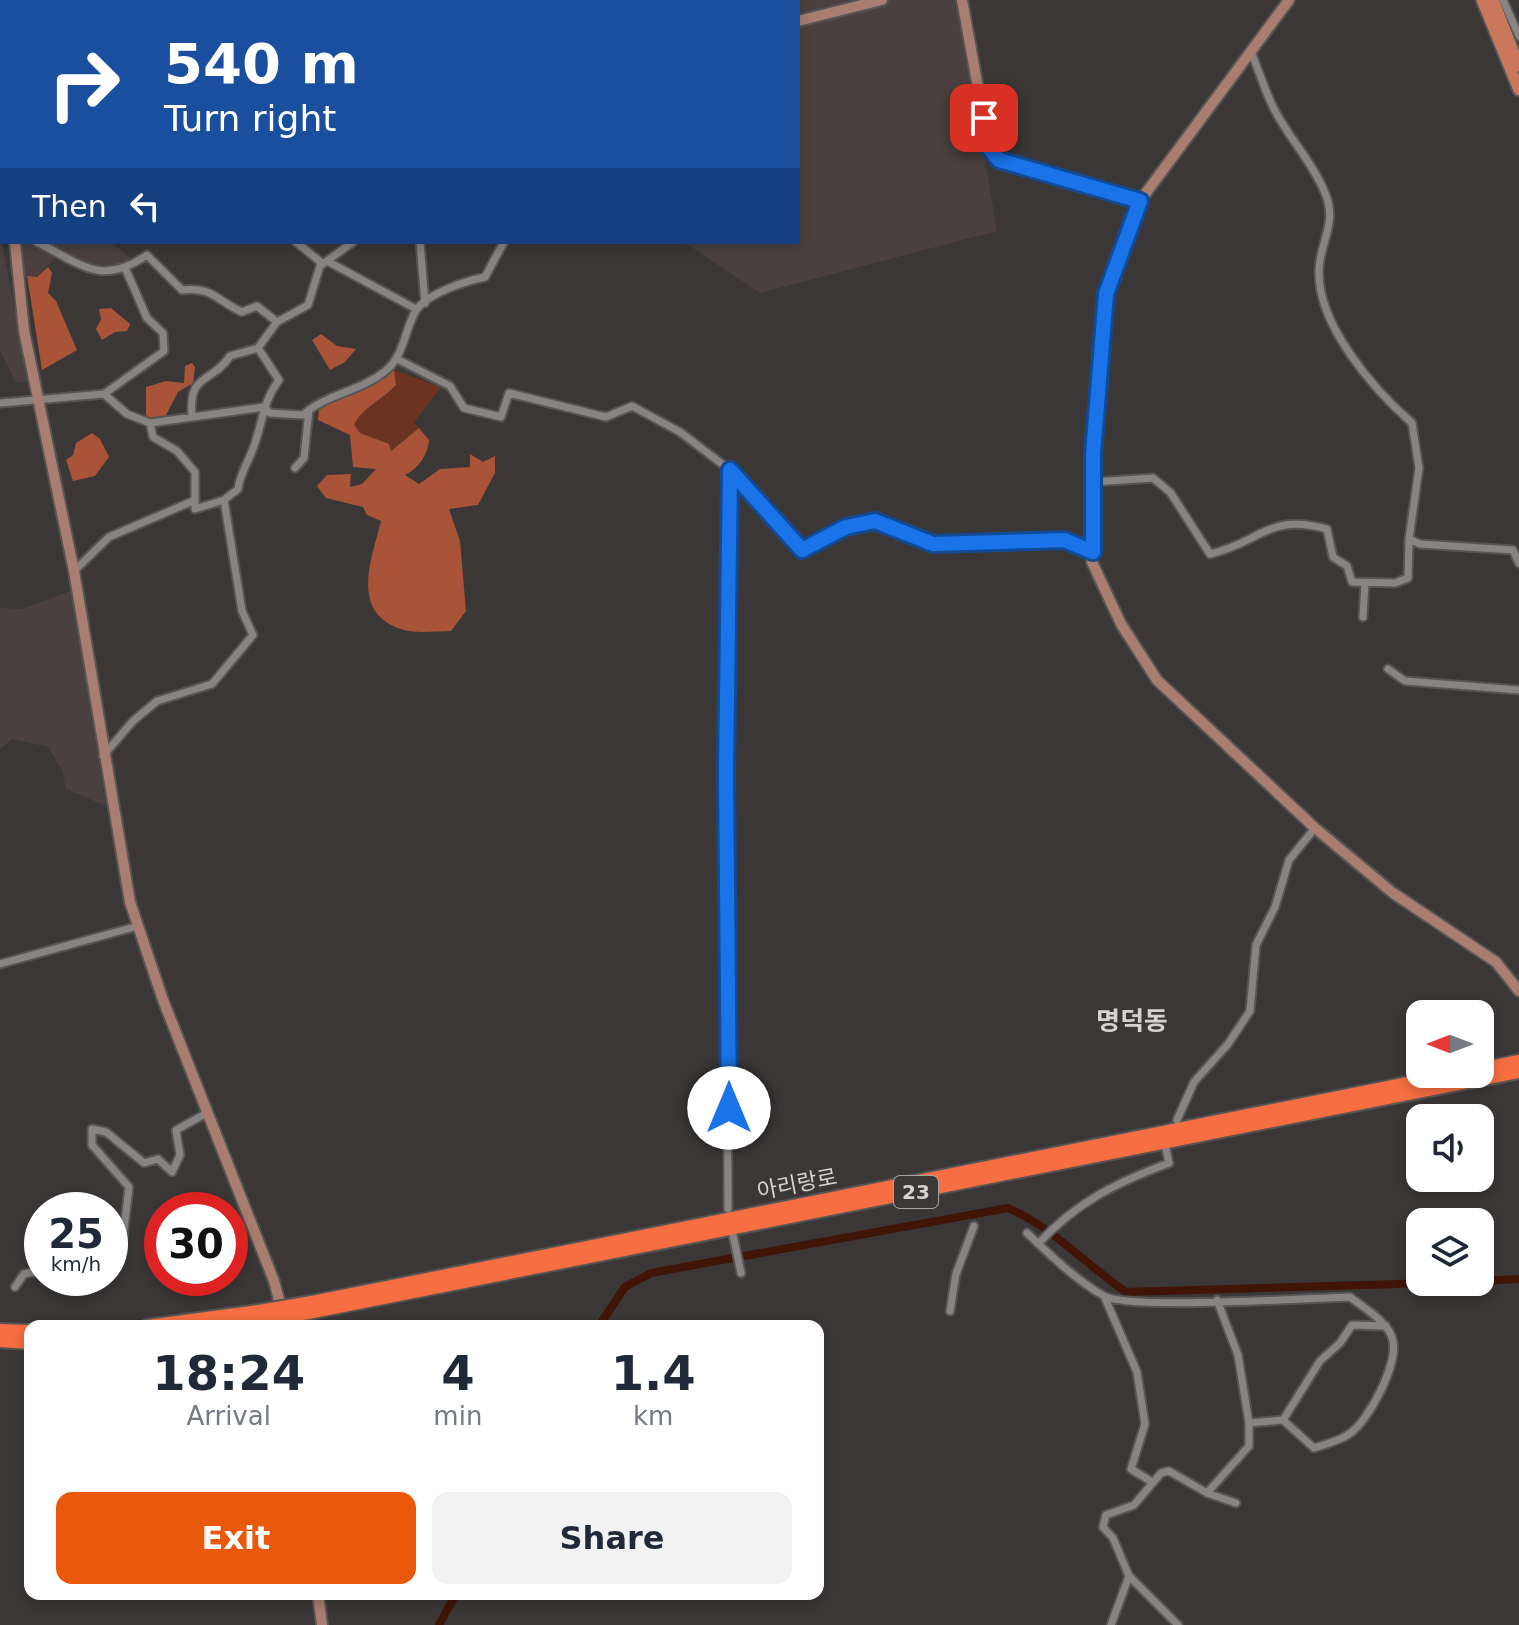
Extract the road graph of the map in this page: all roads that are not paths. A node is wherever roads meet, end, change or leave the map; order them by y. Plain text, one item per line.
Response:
1 (882, 0) edge
2 (962, 0) edge
3 (1289, 0) edge
4 (1482, 0) edge
5 (1493, 0) edge
6 (1503, 0) edge
7 (800, 20) edge
8 (1519, 36) edge
9 (1251, 52) junction
10 (1519, 66) edge
11 (1519, 90) edge
12 (1140, 201) junction
13 (15, 244) edge
14 (41, 244) edge
15 (299, 244) edge
16 (350, 244) edge
17 (420, 244) edge
18 (503, 244) edge
19 (325, 262) junction
20 (126, 270) junction
21 (425, 303) junction
22 (416, 309) junction
23 (277, 322) junction
24 (258, 348) junction
25 (397, 359) junction
26 (104, 394) junction
27 (39, 397) junction
28 (0, 403) edge
29 (264, 407) junction
30 (309, 410) junction
31 (192, 416) junction
32 (150, 423) junction
33 (295, 468) dead end
34 (730, 470) junction
35 (1093, 482) junction
36 (224, 500) junction
37 (193, 501) junction
38 (1409, 539) junction
39 (1093, 552) junction
40 (1519, 563) edge
41 (74, 571) junction
42 (1365, 583) junction
43 (1363, 617) dead end
44 (1388, 669) dead end
45 (1519, 690) edge
46 (103, 756) junction
47 (1315, 828) junction
48 (138, 926) junction
49 (0, 964) edge
50 (1519, 991) edge
51 (1519, 1061) edge
52 (1494, 1066) edge
53 (1519, 1072) edge
54 (1406, 1084) edge
55 (207, 1113) junction
56 (1177, 1120) dead end
57 (1166, 1149) dead end
58 (128, 1195) edge
59 (728, 1209) dead end
60 (974, 1226) dead end
61 (1027, 1233) dead end
62 (733, 1235) dead end
63 (1040, 1241) junction
64 (740, 1270) dead end
65 (24, 1274) edge
66 (15, 1287) dead end
67 (1105, 1298) junction
68 (1217, 1300) junction
69 (312, 1307) junction
70 (950, 1311) dead end
71 (259, 1316) junction
72 (214, 1320) edge
73 (248, 1320) edge
74 (284, 1320) edge
75 (1386, 1326) junction
76 (0, 1330) edge
77 (24, 1331) edge
78 (0, 1341) edge
79 (24, 1343) edge
80 (1283, 1420) junction
81 (1249, 1423) junction
82 (1152, 1482) junction
83 (1207, 1493) junction
84 (1236, 1503) dead end
85 (1129, 1576) junction
86 (319, 1600) edge
87 (322, 1625) edge
88 (1111, 1625) edge
89 (1178, 1625) edge

1 - 7 street
2 - 12 street
3 - 9 street
4 - 11 main road
5 - 10 main road
6 - 8 street
9 - 12 street
9 - 38 street
12 - 35 street
13 - 27 street
14 - 20 street
15 - 19 street
16 - 19 street
17 - 21 street
18 - 21 street
19 - 22 street
19 - 23 street
20 - 23 street
20 - 26 street
21 - 22 street
22 - 25 street
23 - 24 street
24 - 29 street
24 - 31 street
25 - 30 street
25 - 34 street
26 - 27 street
26 - 32 street
27 - 28 street
27 - 41 street
29 - 30 street
29 - 31 street
29 - 36 street
30 - 33 street
31 - 32 street
32 - 37 street
34 - 39 street
34 - 59 street
35 - 39 street
35 - 42 street
36 - 37 street
36 - 46 street
37 - 41 street
38 - 40 street
38 - 42 street
39 - 47 street
41 - 46 street
42 - 43 street
44 - 45 street
46 - 48 street
47 - 50 street
47 - 56 street
48 - 49 street
48 - 55 street
51 - 52 highway
53 - 69 highway, 아리랑로 / 23
54 - 69 highway, 아리랑로 / 23
55 - 58 street
55 - 74 street
57 - 63 street
60 - 70 street
61 - 63 street
62 - 64 street
63 - 67 street
65 - 66 street
67 - 68 street
67 - 82 street
68 - 75 street
68 - 81 street
69 - 71 highway, 아리랑로 / 23, bridge
71 - 72 highway, 아리랑로 / 23
71 - 73 highway, 아리랑로 / 23
75 - 80 street
75 - 80 street
76 - 77 highway
78 - 79 highway
80 - 81 street
81 - 83 street
82 - 83 street
82 - 85 street
83 - 84 street
85 - 88 street
85 - 89 street
86 - 87 street

